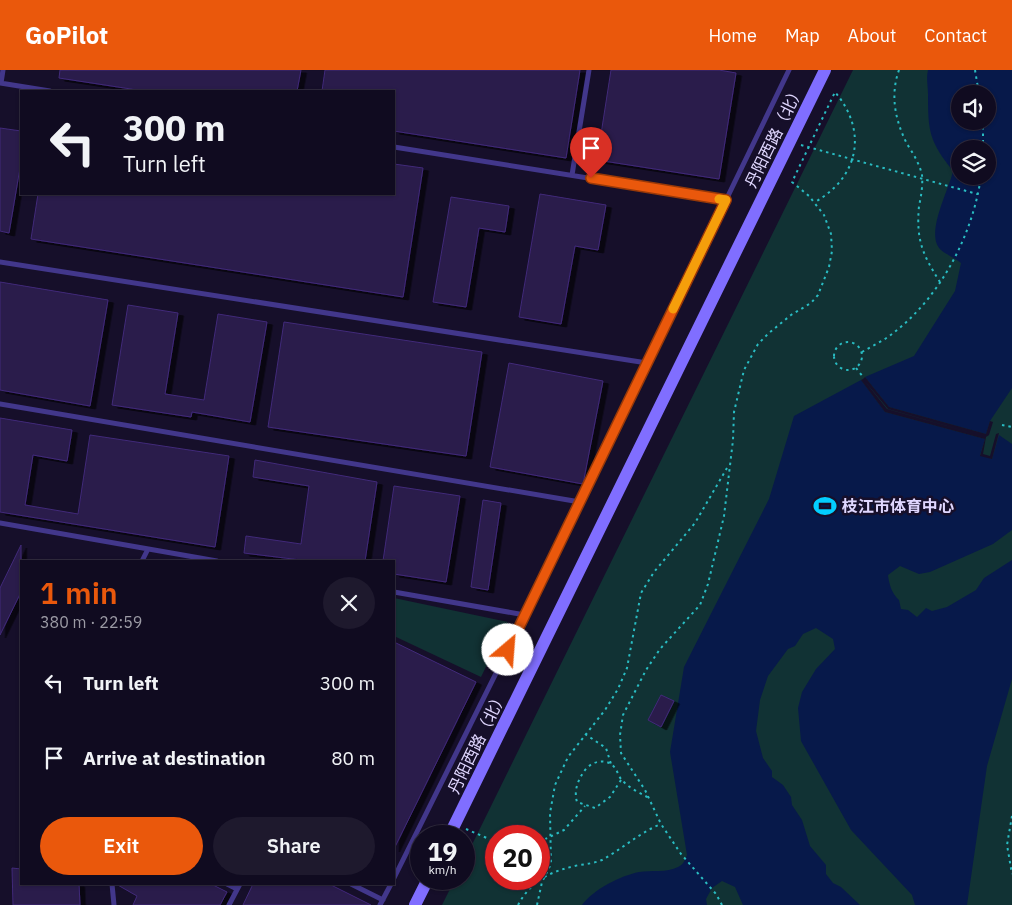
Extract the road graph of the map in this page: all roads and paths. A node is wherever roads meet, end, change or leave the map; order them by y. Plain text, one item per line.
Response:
1 (3, 70) edge
2 (588, 70) edge
3 (789, 70) edge
4 (825, 70) edge
5 (899, 70) edge
6 (975, 70) edge
7 (1, 83) edge
8 (978, 85) edge
9 (44, 90) edge
10 (790, 142) junction
11 (395, 147) edge
12 (809, 147) junction
13 (853, 159) junction
14 (572, 175) junction
15 (922, 178) junction
16 (980, 185) edge
17 (977, 194) junction
18 (726, 200) junction
19 (815, 202) junction
20 (0, 262) edge
21 (940, 282) junction
22 (862, 352) junction
23 (647, 364) junction
24 (856, 368) junction
25 (864, 378) dead end
26 (0, 404) edge
27 (1002, 425) dead end
28 (1012, 427) edge
29 (728, 467) junction
30 (580, 502) junction
31 (0, 523) edge
32 (148, 549) junction
33 (142, 560) edge
34 (211, 560) edge
35 (395, 592) edge
36 (525, 615) junction
37 (585, 734) junction
38 (611, 764) junction
39 (622, 780) junction
40 (649, 798) junction
41 (585, 806) junction
42 (1012, 816) edge
43 (455, 823) joint
44 (661, 824) junction
45 (485, 837) edge
46 (551, 837) junction
47 (550, 866) edge
48 (550, 874) edge
49 (1012, 874) edge
50 (395, 876) edge
51 (112, 885) edge
52 (353, 885) edge
53 (390, 885) edge
54 (239, 886) edge
55 (422, 890) edge
56 (528, 890) edge
57 (541, 890) edge
58 (381, 902) edge
59 (114, 905) edge
60 (230, 905) edge
61 (415, 905) edge
62 (518, 905) edge
63 (537, 905) edge
64 (722, 905) edge

1 - 7 lane
2 - 14 lane
3 - 18 lane
4 - 10 street, 丹阳西路（北）
5 - 15 path
6 - 8 path
7 - 9 lane
10 - 12 path
10 - 43 street, 丹阳西路（北）
11 - 14 lane
12 - 13 path
12 - 13 path
12 - 19 path
13 - 15 path
13 - 19 path
14 - 18 lane
15 - 17 path
15 - 21 path
16 - 17 path
17 - 21 path
18 - 23 lane
19 - 29 path
20 - 23 lane
21 - 22 path
22 - 24 path
22 - 24 path
23 - 30 lane
24 - 25 path
26 - 30 lane
27 - 28 path
29 - 37 path
29 - 40 path
30 - 36 lane
31 - 32 lane
32 - 33 lane
32 - 34 lane
35 - 36 lane
36 - 50 lane
37 - 38 path
37 - 46 path
38 - 39 path
38 - 41 path
39 - 40 path
39 - 41 path
40 - 44 path
41 - 46 path
42 - 49 path
43 - 45 path
44 - 48 path
44 - 64 path
46 - 47 path
51 - 59 lane
52 - 58 lane
53 - 58 lane
54 - 60 lane
55 - 61 street
56 - 62 path
57 - 63 path

